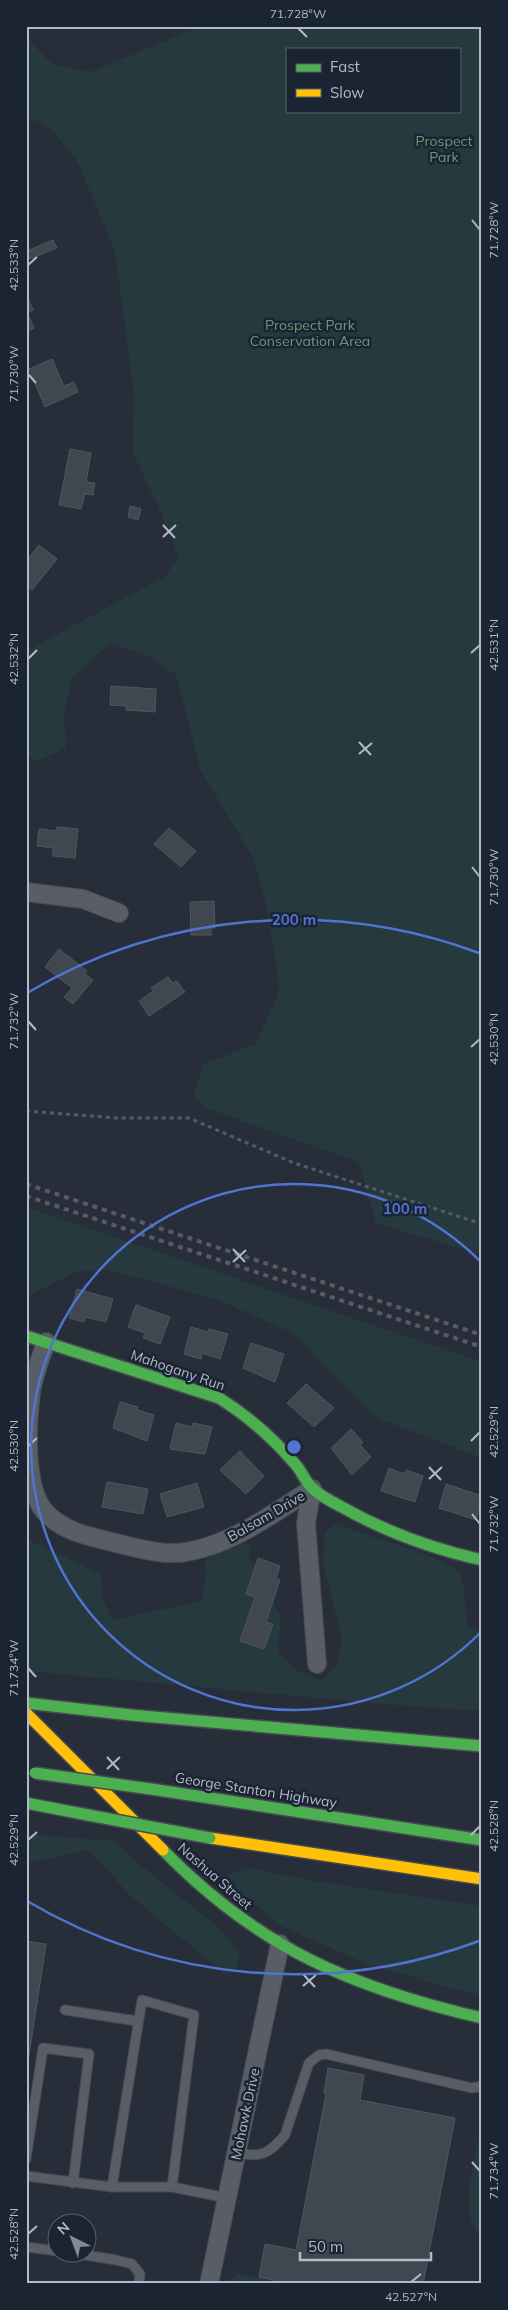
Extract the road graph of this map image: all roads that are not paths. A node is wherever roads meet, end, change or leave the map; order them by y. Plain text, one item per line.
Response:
1 (26, 892) edge
2 (119, 913) dead end
3 (26, 1336) edge
4 (46, 1342) junction
5 (312, 1489) junction
6 (482, 1560) edge
7 (317, 1664) dead end
8 (26, 1702) edge
9 (26, 1713) edge
10 (482, 1746) edge
11 (31, 1772) edge
12 (26, 1804) edge
13 (482, 1840) edge
14 (482, 1878) edge
15 (280, 1944) junction
16 (65, 2010) dead end
17 (482, 2018) edge
18 (137, 2021) junction
19 (482, 2086) edge
20 (237, 2153) junction
21 (26, 2158) edge
22 (26, 2176) edge
23 (73, 2183) junction
24 (112, 2187) junction
25 (172, 2187) junction
26 (227, 2198) junction
27 (26, 2247) edge
28 (48, 2250) edge
29 (98, 2257) edge
30 (139, 2284) edge
31 (209, 2284) edge

1 - 2 street
3 - 4 main road, Mahogany Run
4 - 5 main road, Mahogany Run
4 - 5 street, Balsam Drive
5 - 6 main road, Mahogany Run
5 - 7 street
8 - 10 main road
9 - 15 main road, Nashua Street
11 - 13 main road, George Stanton Highway, bridge
12 - 14 main road, bridge
15 - 17 main road, Nashua Street
15 - 20 street, Mohawk Drive
16 - 18 lane
18 - 24 lane
18 - 25 lane
19 - 20 lane
20 - 26 street, Mohawk Drive
21 - 23 lane
22 - 23 lane
23 - 24 lane
24 - 25 lane
25 - 26 lane
26 - 31 street, Mohawk Drive
27 - 28 lane
29 - 30 lane

